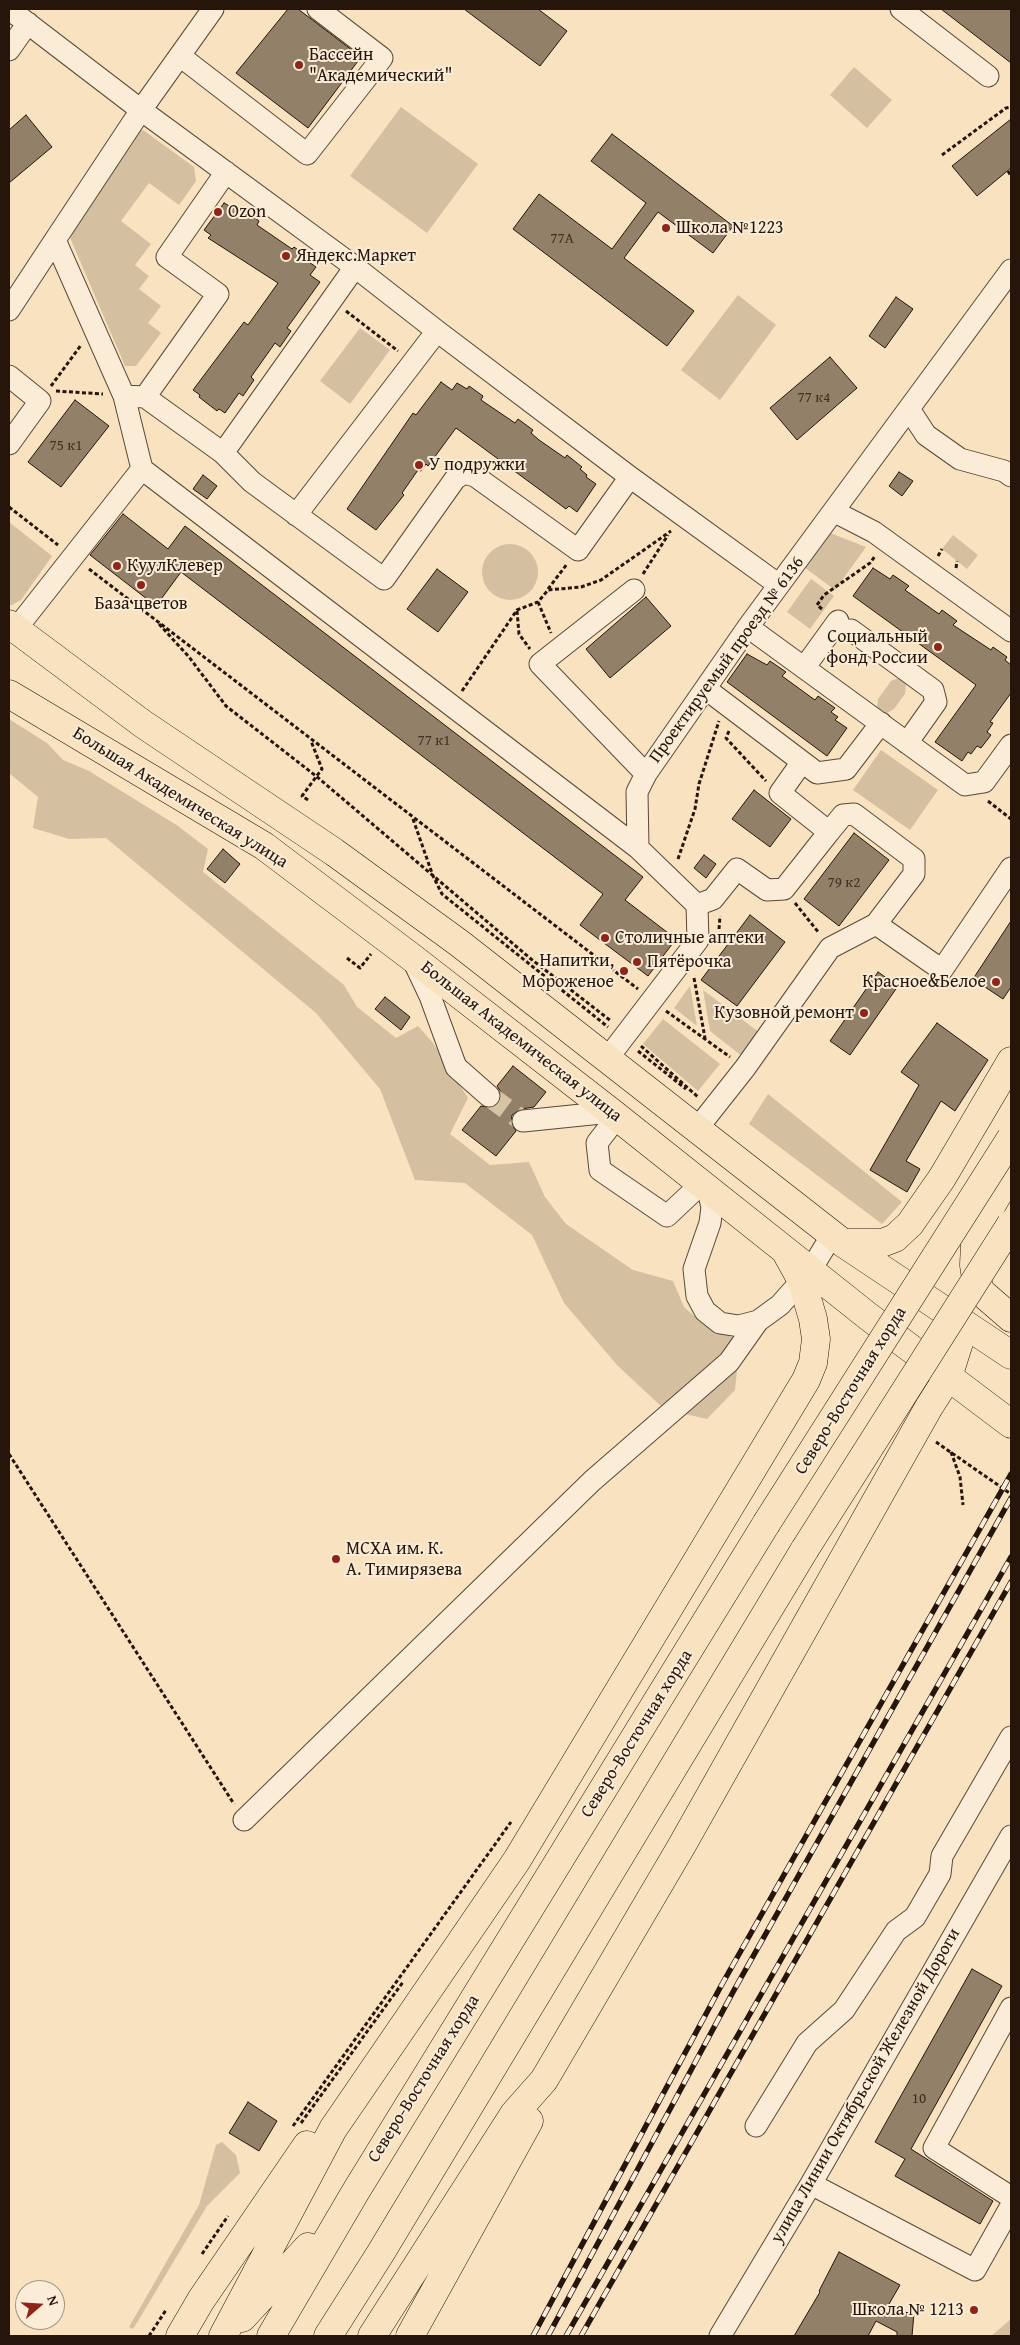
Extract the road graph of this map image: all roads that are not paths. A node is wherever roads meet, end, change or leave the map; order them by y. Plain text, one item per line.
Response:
1 (9, 9) edge
2 (213, 9) edge
3 (318, 9) edge
4 (901, 9) edge
5 (28, 23) junction
6 (9, 50) edge
7 (180, 56) junction
8 (988, 76) dead end
9 (141, 110) junction
10 (226, 172) junction
11 (55, 240) junction
12 (355, 266) junction
13 (1011, 270) edge
14 (9, 310) edge
15 (437, 332) junction
16 (9, 376) edge
17 (124, 396) junction
18 (145, 397) junction
19 (909, 409) junction
20 (9, 444) edge
21 (223, 453) junction
22 (142, 469) junction
23 (1009, 469) edge
24 (630, 477) junction
25 (835, 512) junction
26 (296, 515) junction
27 (780, 585) junction
28 (634, 590) road end
29 (12, 627) edge
30 (748, 627) junction
31 (1011, 630) edge
32 (804, 668) junction
33 (706, 689) junction
34 (9, 694) edge
35 (880, 723) junction
36 (907, 742) junction
37 (1011, 745) edge
38 (802, 762) junction
39 (646, 774) junction
40 (829, 832) junction
41 (638, 848) junction
42 (1011, 868) edge
43 (705, 902) junction
44 (876, 924) junction
45 (410, 956) junction
46 (619, 1044) junction
47 (1011, 1061) edge
48 (489, 1096) tunnel mouth
49 (614, 1114) junction
50 (523, 1121) tunnel mouth
51 (696, 1130) junction
52 (1011, 1138) edge
53 (1011, 1180) edge
54 (704, 1187) junction
55 (1011, 1224) edge
56 (838, 1239) junction
57 (806, 1276) junction
58 (896, 1278) junction
59 (1010, 1317) edge
60 (959, 1320) junction
61 (758, 1321) junction
62 (1011, 1355) edge
63 (948, 1377) junction
64 (1011, 1424) edge
65 (1011, 1737) edge
66 (244, 1820) road end
67 (1011, 1836) edge
68 (517, 1860) junction
69 (1011, 2008) edge
70 (544, 2080) junction
71 (756, 2126) dead end
72 (811, 2184) junction
73 (356, 2190) junction
74 (1011, 2197) edge
75 (1011, 2206) edge
76 (380, 2254) junction
77 (180, 2336) edge
78 (224, 2336) edge
79 (271, 2336) edge
80 (328, 2336) edge
81 (345, 2336) edge
82 (372, 2336) edge
83 (410, 2336) edge
84 (720, 2336) edge

1 - 5 street
2 - 7 street
3 - 7 street
4 - 8 street
5 - 6 street
5 - 9 street
7 - 9 street
9 - 10 street
9 - 11 street
10 - 12 street
10 - 18 street
11 - 14 street
11 - 17 street
12 - 15 street
12 - 21 street
13 - 19 street, Проектируемый проезд № 6136
15 - 24 street
15 - 26 street
16 - 20 street
17 - 18 street
17 - 22 street
18 - 21 street
19 - 23 street
19 - 25 street, Проектируемый проезд № 6136
21 - 26 street
22 - 29 street
22 - 41 street
24 - 26 street
24 - 27 street
25 - 27 street, Проектируемый проезд № 6136
25 - 31 street
27 - 30 street, Проектируемый проезд № 6136
28 - 39 street
29 - 46 main road, Большая Академическая улица
30 - 32 street
30 - 33 street, Проектируемый проезд № 6136
32 - 35 street
32 - 36 street
33 - 38 street
33 - 39 street, Проектируемый проезд № 6136
34 - 45 main road, Большая Академическая улица
35 - 36 street
35 - 38 street
36 - 37 street
38 - 40 street
39 - 41 street, Проектируемый проезд № 6136
40 - 43 street
40 - 44 street
41 - 43 street
42 - 44 street
43 - 46 street
44 - 51 street
45 - 48 street
45 - 49 main road, Большая Академическая улица
46 - 51 main road, Большая Академическая улица
47 - 56 main road
49 - 50 street
49 - 54 main road, Большая Академическая улица
49 - 54 street
51 - 56 main road, Большая Академическая улица
52 - 73 main road, Северо-Восточная хорда, bridge
53 - 59 main road
54 - 57 main road, Большая Академическая улица
54 - 61 street
55 - 76 main road, bridge
56 - 57 street
56 - 58 main road, Большая Академическая улица
57 - 61 street
57 - 63 main road, Большая Академическая улица
57 - 68 main road
58 - 59 street
58 - 60 main road, Большая Академическая улица
60 - 62 main road, Большая Академическая улица
60 - 63 main road
61 - 66 street
63 - 64 main road, Большая Академическая улица
63 - 70 main road
65 - 71 street
67 - 72 street, улица Линии Октябрьской Железной Дороги
68 - 77 main road
68 - 78 main road
69 - 74 street
70 - 82 main road
70 - 83 main road
72 - 75 street
72 - 84 street, улица Линии Октябрьской Железной Дороги
73 - 78 main road
73 - 79 main road, Северо-Восточная хорда
76 - 80 main road
76 - 81 main road

